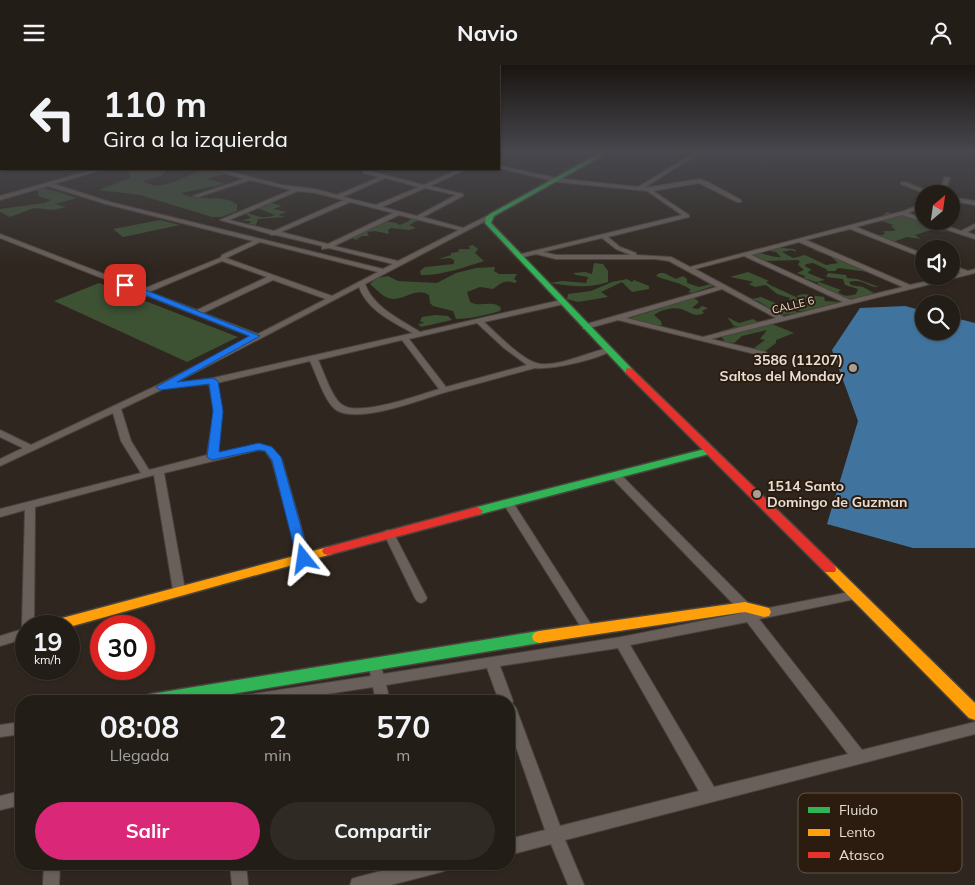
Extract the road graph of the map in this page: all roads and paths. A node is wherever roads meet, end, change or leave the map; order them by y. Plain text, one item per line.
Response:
1 (16, 190) edge
2 (27, 190) edge
3 (68, 190) edge
4 (214, 190) edge
5 (294, 190) edge
6 (308, 190) edge
7 (353, 190) edge
8 (415, 190) edge
9 (442, 190) edge
10 (538, 190) edge
11 (644, 190) edge
12 (652, 190) edge
13 (718, 190) edge
14 (648, 191) junction
15 (21, 192) junction
16 (196, 196) dead end
17 (337, 197) junction
18 (0, 198) edge
19 (349, 200) junction
20 (960, 200) edge
21 (739, 201) dead end
22 (975, 203) edge
23 (377, 207) junction
24 (915, 208) edge
25 (398, 213) junction
26 (902, 213) junction
27 (489, 217) junction
28 (417, 218) junction
29 (915, 218) edge
30 (975, 226) edge
31 (851, 227) junction
32 (952, 230) edge
33 (464, 231) junction
34 (274, 233) junction
35 (961, 233) junction
36 (0, 236) edge
37 (604, 237) junction
38 (975, 237) edge
39 (260, 240) junction
40 (800, 240) junction
41 (327, 247) junction
42 (538, 252) junction
43 (915, 252) edge
44 (312, 253) junction
45 (744, 254) junction
46 (637, 255) junction
47 (519, 256) junction
48 (222, 259) junction
49 (397, 263) junction
50 (689, 269) junction
51 (382, 271) junction
52 (971, 272) edge
53 (273, 277) junction
54 (361, 282) junction
55 (723, 287) junction
56 (911, 288) junction
57 (143, 291) junction
58 (331, 298) junction
59 (561, 302) junction
60 (850, 302) junction
61 (197, 313) junction
62 (618, 318) junction
63 (784, 319) junction
64 (478, 320) junction
65 (586, 327) junction
66 (419, 334) junction
67 (256, 336) junction
68 (404, 338) junction
69 (703, 339) junction
70 (608, 349) junction
71 (763, 354) dead end
72 (313, 358) junction
73 (534, 366) junction
74 (213, 381) junction
75 (160, 387) junction
76 (444, 390) junction
77 (116, 408) junction
78 (0, 433) edge
79 (30, 448) junction
80 (709, 451) junction
81 (212, 457) junction
82 (0, 463) edge
83 (159, 473) junction
84 (147, 475) junction
85 (616, 476) junction
86 (508, 503) junction
87 (30, 506) junction
88 (0, 513) edge
89 (389, 535) junction
90 (304, 559) junction
91 (179, 590) junction
92 (855, 595) junction
93 (421, 598) dead end
94 (748, 612) junction
95 (28, 615) edge
96 (80, 618) edge
97 (588, 629) junction
98 (15, 636) edge
99 (0, 641) edge
100 (621, 642) junction
101 (492, 663) junction
102 (375, 666) junction
103 (377, 681) junction
104 (225, 695) edge
105 (285, 695) edge
106 (381, 695) edge
107 (504, 695) edge
108 (975, 713) edge
109 (515, 725) edge
110 (975, 728) edge
111 (15, 729) edge
112 (0, 731) edge
113 (858, 756) junction
114 (710, 795) junction
115 (15, 800) edge
116 (0, 803) edge
117 (555, 835) junction
118 (515, 845) edge
119 (51, 870) edge
120 (239, 870) edge
121 (413, 870) edge
122 (50, 885) edge
123 (240, 885) edge
124 (358, 885) edge
125 (576, 885) edge

1 - 15 street
2 - 15 street
3 - 39 street
4 - 16 street
5 - 34 street
6 - 17 street
7 - 17 street
8 - 23 street
9 - 28 street
10 - 27 street
11 - 14 street
12 - 14 street
13 - 21 street
14 - 37 street
15 - 18 street
17 - 19 street
19 - 23 street
19 - 34 street
20 - 22 street
23 - 25 street
24 - 26 street
25 - 28 street
25 - 41 street
26 - 29 street
26 - 31 street
27 - 33 street
27 - 47 street
28 - 33 street
30 - 35 street
31 - 40 street
31 - 43 street
32 - 35 street
33 - 49 street
34 - 39 street
34 - 41 street
35 - 38 street
36 - 57 street
37 - 42 street
37 - 46 street
39 - 44 street
39 - 48 street
40 - 45 street
40 - 56 street
41 - 44 street
41 - 49 street
42 - 46 street
42 - 47 street
44 - 51 street
45 - 50 street
45 - 60 street
46 - 50 street
47 - 59 street
48 - 53 street
48 - 57 street
49 - 51 street
50 - 55 street
51 - 54 street
52 - 56 street, CALLE 6
53 - 58 street
53 - 61 street
54 - 58 street
54 - 66 street
55 - 62 street
55 - 63 street
56 - 60 street, CALLE 6
57 - 61 street
58 - 67 street
59 - 64 street
59 - 65 street
60 - 63 street, CALLE 6
61 - 67 street
62 - 65 street
62 - 69 street, CALLE 6
63 - 69 street, CALLE 6
64 - 66 street
64 - 73 street
65 - 70 street
66 - 68 street
67 - 75 street
68 - 72 street
68 - 76 street
69 - 71 street
70 - 73 street
70 - 80 street
72 - 74 street
72 - 76 street
73 - 76 street
74 - 75 street
74 - 81 street
75 - 77 street
77 - 79 street
77 - 84 street
78 - 79 street
79 - 82 street
80 - 85 street
80 - 92 street
81 - 83 street
81 - 90 street
83 - 84 street
83 - 91 street
84 - 87 street
85 - 86 street
85 - 94 street
86 - 89 street
86 - 97 street
87 - 88 street
87 - 95 street
89 - 90 street
89 - 93 street
90 - 91 street
91 - 96 street
92 - 94 street
92 - 108 street
94 - 97 street
94 - 100 street
94 - 113 street
97 - 102 street
98 - 99 street
100 - 101 street
100 - 114 street
101 - 103 street
101 - 107 street
102 - 103 street
102 - 104 street
103 - 105 street
103 - 106 street
109 - 117 street
110 - 113 street
111 - 112 street
113 - 114 street
114 - 117 street
115 - 116 street
117 - 118 street
117 - 125 street
119 - 122 street
120 - 123 street
121 - 124 street

